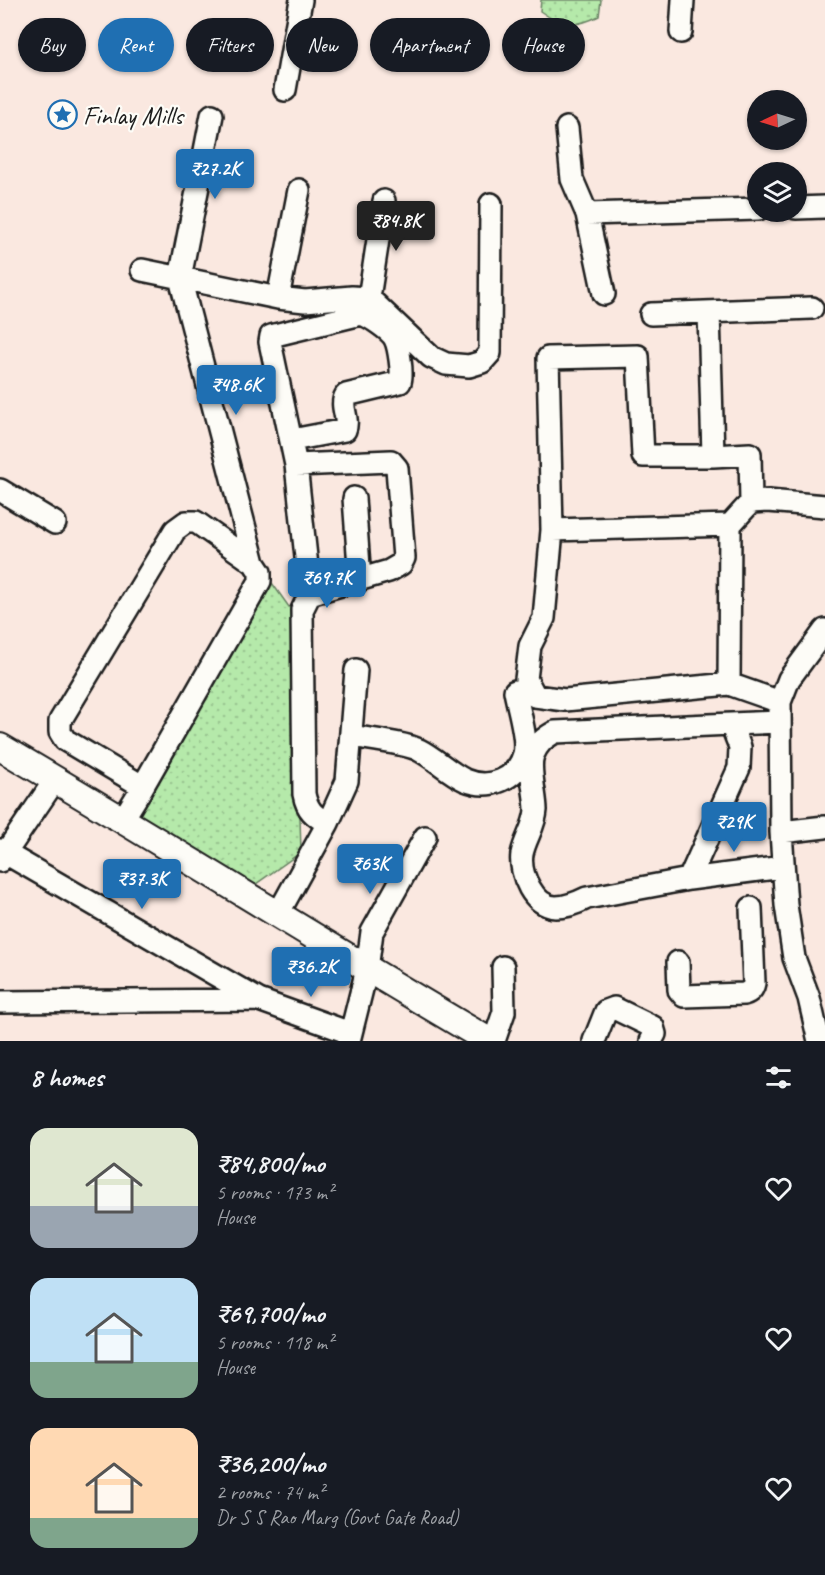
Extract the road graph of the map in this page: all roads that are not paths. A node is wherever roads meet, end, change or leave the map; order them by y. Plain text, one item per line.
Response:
1 (302, 0) edge
2 (682, 0) edge
3 (681, 32) dead end
4 (285, 90) dead end
5 (212, 115) dead end
6 (567, 128) dead end
7 (298, 190) dead end
8 (384, 201) dead end
9 (490, 204) dead end
10 (825, 207) edge
11 (807, 208) edge
12 (747, 209) edge
13 (587, 214) junction
14 (142, 270) dead end
15 (180, 278) junction
16 (604, 294) dead end
17 (278, 298) junction
18 (369, 298) junction
19 (812, 308) dead end
20 (710, 312) junction
21 (651, 314) dead end
22 (292, 440) junction
23 (713, 456) junction
24 (296, 465) junction
25 (0, 490) edge
26 (354, 498) dead end
27 (751, 502) junction
28 (825, 506) edge
29 (55, 523) dead end
30 (729, 525) junction
31 (552, 530) junction
32 (254, 564) junction
33 (360, 580) junction
34 (310, 594) junction
35 (825, 630) edge
36 (356, 669) dead end
37 (729, 684) junction
38 (515, 691) dead end
39 (780, 712) junction
40 (731, 724) junction
41 (351, 736) junction
42 (0, 747) edge
43 (55, 780) junction
44 (142, 786) junction
45 (123, 819) junction
46 (328, 823) junction
47 (825, 827) edge
48 (781, 832) junction
49 (425, 837) dead end
50 (2, 855) edge
51 (783, 867) junction
52 (689, 879) junction
53 (786, 905) junction
54 (278, 914) junction
55 (678, 962) dead end
56 (503, 967) dead end
57 (367, 969) junction
58 (259, 1000) junction
59 (0, 1002) edge
60 (349, 1037) edge
61 (489, 1041) edge
62 (494, 1041) edge
63 (594, 1041) edge
64 (651, 1041) edge
65 (819, 1041) edge

1 - 4 street
2 - 3 street
5 - 15 street
6 - 13 street
7 - 17 street
8 - 18 street
9 - 18 street
10 - 11 street
12 - 13 street
13 - 16 street
14 - 15 street
15 - 17 street
15 - 32 street
17 - 18 street
19 - 20 street
20 - 21 street
20 - 23 street
22 - 22 street
22 - 24 street
23 - 27 street
23 - 31 street
24 - 33 street
24 - 34 street
25 - 29 street
26 - 33 street
27 - 28 street
27 - 30 street
30 - 31 street
30 - 37 street
31 - 37 street
32 - 44 street
32 - 44 street
33 - 34 street
34 - 46 street
35 - 39 street
36 - 41 street
37 - 39 street
38 - 41 street
39 - 40 street
39 - 48 street
40 - 52 street
40 - 52 street
41 - 46 street
42 - 43 main road
43 - 45 main road
43 - 50 street
44 - 45 street
45 - 54 main road
46 - 54 street
47 - 48 street
48 - 51 street
49 - 57 street
50 - 58 street
51 - 52 street
51 - 53 street
53 - 55 street
53 - 65 street
54 - 57 main road
56 - 62 street
57 - 60 street
57 - 61 main road
58 - 59 street
58 - 60 street
63 - 64 street

